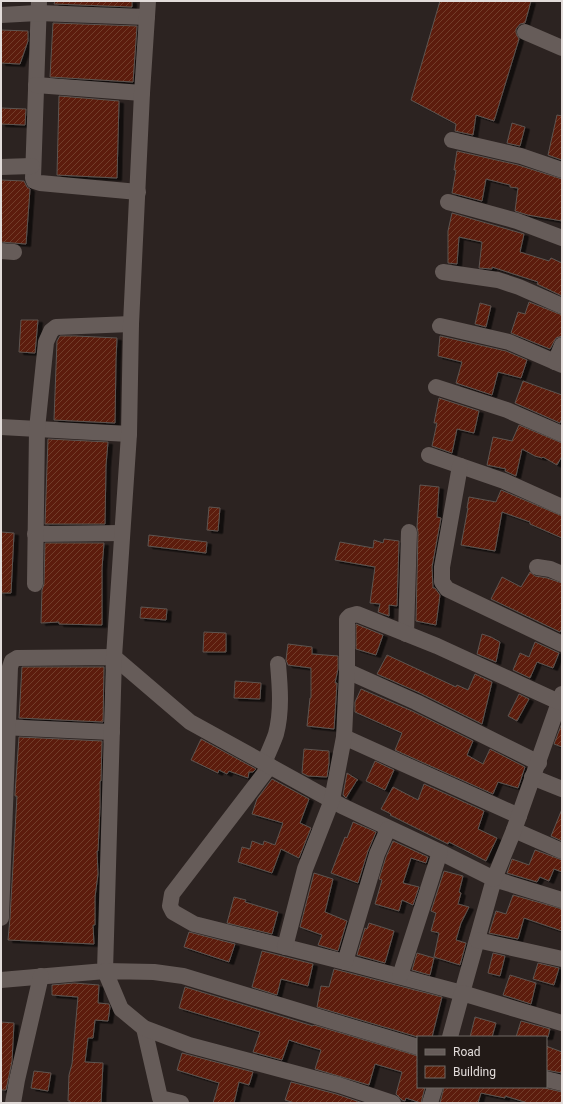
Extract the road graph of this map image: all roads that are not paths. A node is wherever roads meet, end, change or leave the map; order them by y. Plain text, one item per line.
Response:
1 (148, 1) edge
2 (39, 7) edge
3 (1, 15) edge
4 (147, 17) junction
5 (525, 32) dead end
6 (562, 48) edge
7 (36, 85) junction
8 (142, 93) junction
9 (452, 140) dead end
10 (32, 166) junction
11 (1, 167) edge
12 (562, 170) edge
13 (138, 192) junction
14 (448, 202) dead end
15 (562, 238) edge
16 (443, 272) dead end
17 (562, 306) edge
18 (131, 324) junction
19 (440, 326) dead end
20 (562, 345) edge
21 (558, 364) edge
22 (436, 387) dead end
23 (1, 427) edge
24 (37, 429) junction
25 (129, 434) junction
26 (562, 434) edge
27 (429, 455) dead end
28 (460, 466) junction
29 (562, 507) edge
30 (408, 532) dead end
31 (122, 533) junction
32 (35, 534) junction
33 (537, 567) dead end
34 (562, 574) edge
35 (34, 584) dead end
36 (406, 634) junction
37 (562, 644) edge
38 (114, 657) junction
39 (278, 664) dead end
40 (347, 671) junction
41 (560, 706) edge
42 (4, 728) edge
43 (112, 732) junction
44 (344, 738) junction
45 (267, 765) junction
46 (536, 770) junction
47 (562, 789) edge
48 (332, 800) junction
49 (516, 823) junction
50 (388, 829) junction
51 (562, 851) edge
52 (440, 852) junction
53 (494, 879) junction
54 (562, 900) edge
55 (1, 918) edge
56 (477, 940) junction
57 (285, 947) junction
58 (562, 959) edge
59 (345, 962) junction
60 (105, 971) junction
61 (41, 976) junction
62 (400, 976) junction
63 (1, 980) edge
64 (462, 993) junction
65 (562, 1023) edge
66 (144, 1028) junction
67 (450, 1036) edge
68 (417, 1047) edge
69 (547, 1079) edge
70 (562, 1083) edge
71 (435, 1088) edge
72 (13, 1103) edge
73 (181, 1103) edge
74 (393, 1103) edge
75 (430, 1103) edge

1 - 4 street
2 - 3 street
2 - 4 street
2 - 7 street
4 - 8 street
5 - 6 street
7 - 8 street
7 - 10 street
8 - 13 street
9 - 12 street
10 - 11 street
10 - 13 street
13 - 18 street
14 - 15 street
16 - 17 street
18 - 24 street
18 - 25 street
19 - 21 street
20 - 21 street
22 - 26 street
23 - 24 street
24 - 25 street
24 - 32 street
25 - 31 street
27 - 28 street
28 - 29 street
28 - 37 street
30 - 36 street
31 - 32 street
31 - 38 street
32 - 35 street
33 - 34 street
36 - 40 street
36 - 41 street
38 - 42 street
38 - 43 street
38 - 45 street
39 - 45 street
40 - 44 street
40 - 46 street
41 - 46 street
42 - 43 street
42 - 55 street
43 - 60 street
44 - 48 street
44 - 49 street
45 - 48 street
45 - 57 street
46 - 47 street
46 - 49 street
48 - 50 street
48 - 57 street
49 - 51 street
49 - 53 street
50 - 52 street
50 - 59 street
52 - 53 street
52 - 62 street
53 - 54 street
53 - 56 street
56 - 58 street
56 - 64 street
57 - 59 street
59 - 62 street
60 - 61 street
60 - 66 street
60 - 68 street
61 - 63 street
61 - 72 street
62 - 64 street
64 - 65 street
64 - 67 street
66 - 73 street
66 - 74 street
69 - 70 street
71 - 75 street

